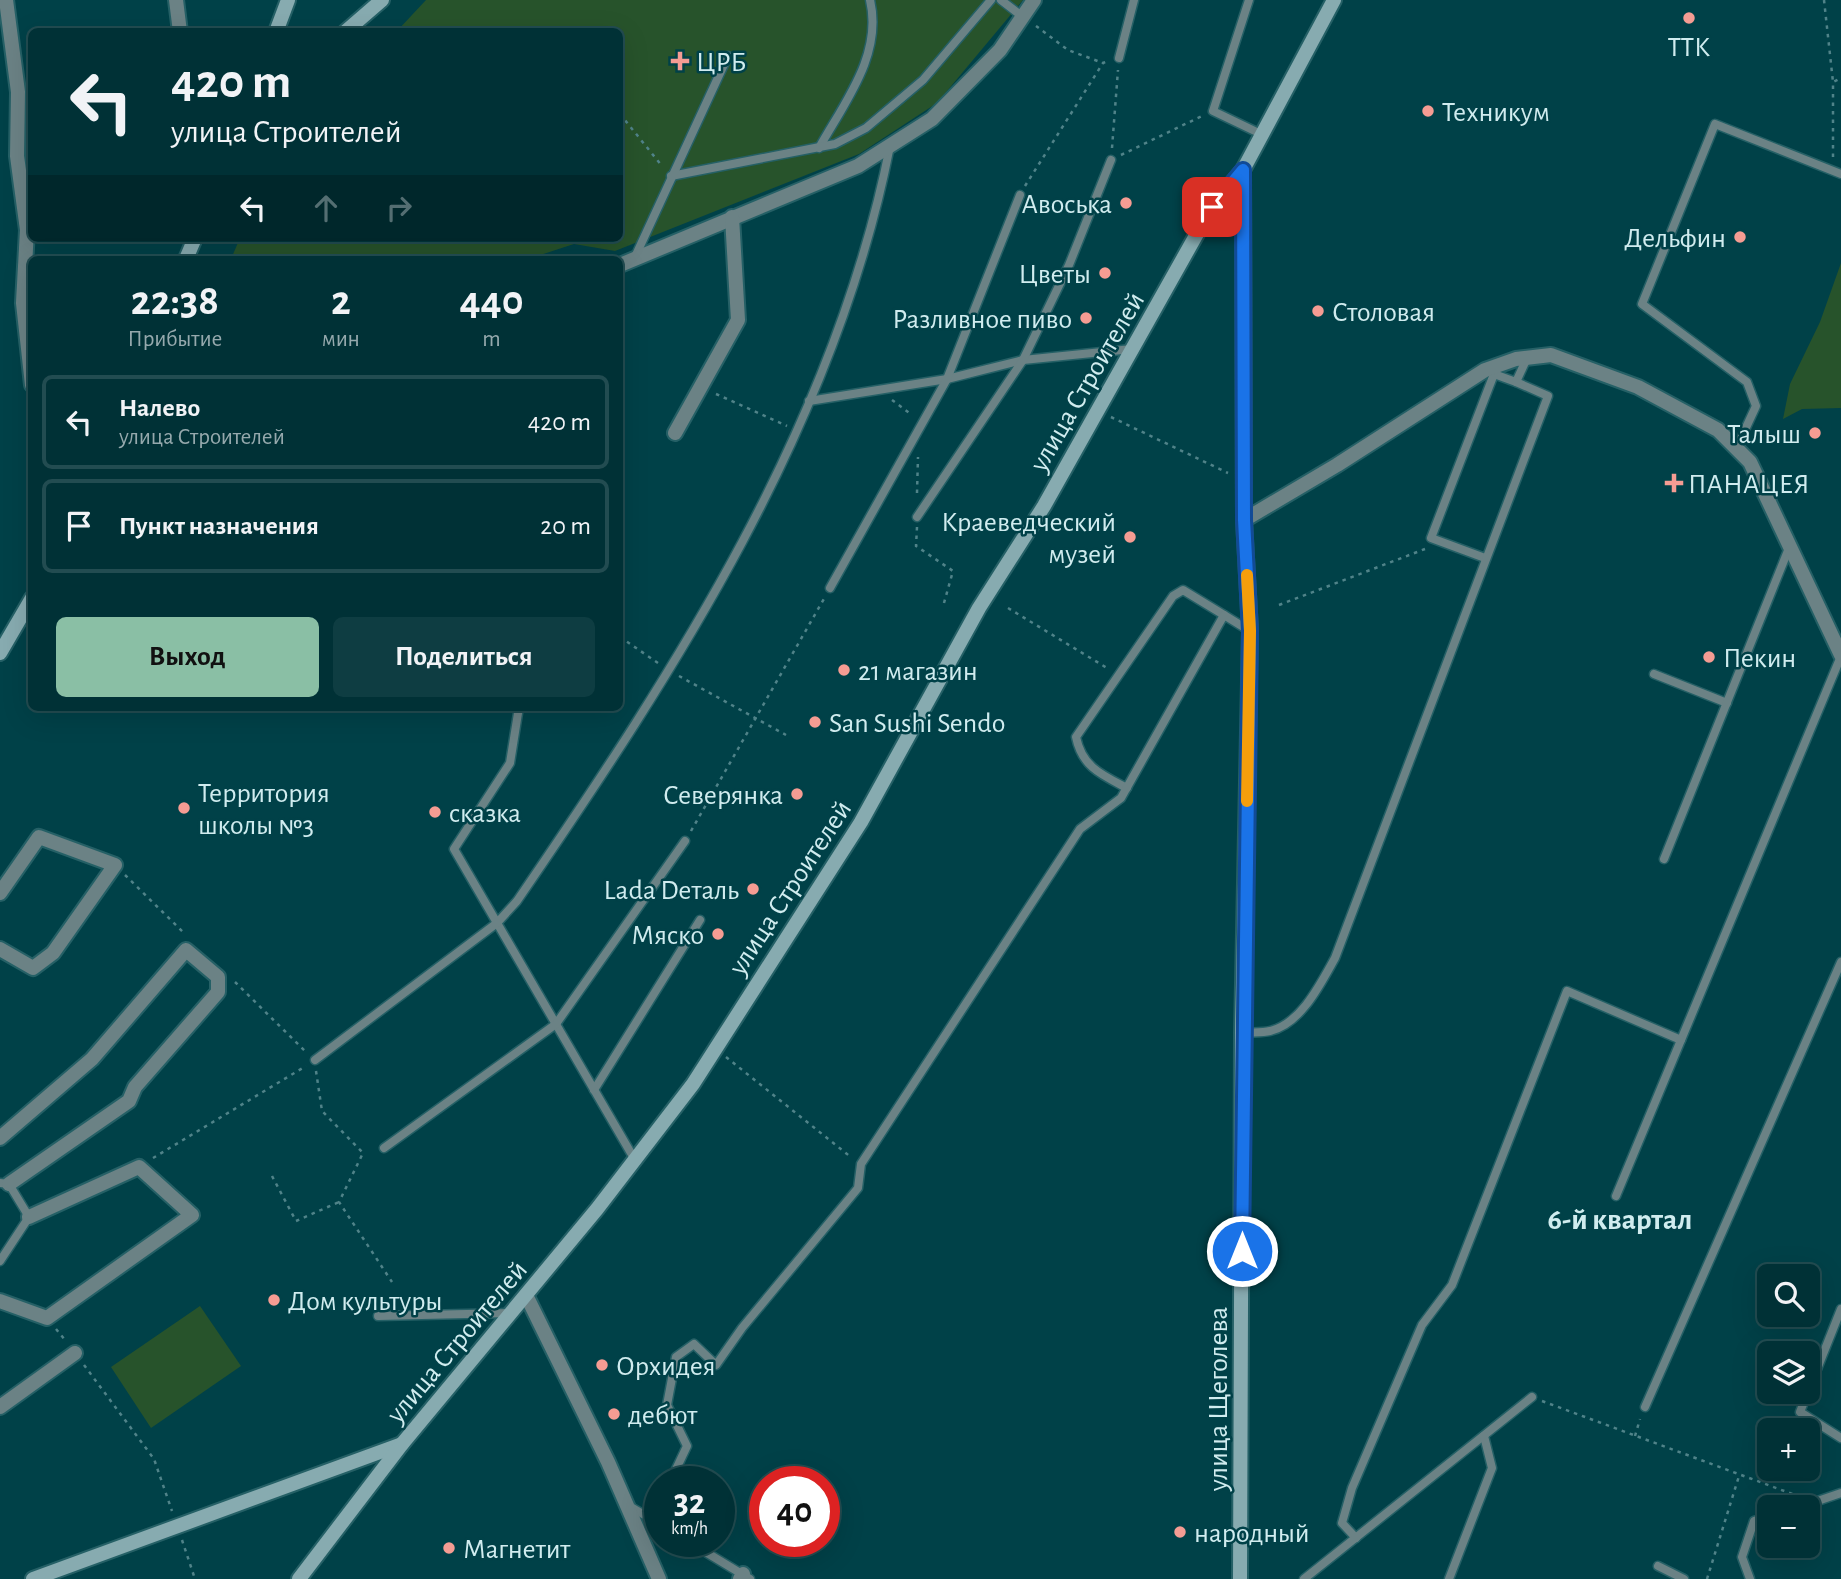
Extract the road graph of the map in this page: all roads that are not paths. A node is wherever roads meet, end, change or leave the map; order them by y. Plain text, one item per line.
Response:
1 (6, 0) edge
2 (176, 0) edge
3 (288, 0) edge
4 (382, 0) edge
5 (870, 0) edge
6 (991, 0) edge
7 (1001, 0) edge
8 (1034, 0) edge
9 (1134, 0) edge
10 (1249, 0) edge
11 (1334, 0) edge
12 (1023, 17) junction
13 (180, 28) edge
14 (278, 28) edge
15 (350, 28) edge
16 (728, 57) dead end
17 (1119, 58) road end
18 (1261, 134) junction
19 (890, 145) junction
20 (819, 148) junction
21 (1111, 160) road end
22 (1243, 170) junction
23 (1837, 173) edge
24 (671, 176) junction
25 (1020, 195) road end
26 (732, 217) junction
27 (634, 258) junction
28 (623, 264) edge
29 (28, 349) edge
30 (1132, 349) junction
31 (1527, 358) junction
32 (1023, 360) junction
33 (947, 379) junction
34 (1516, 382) junction
35 (808, 401) junction
36 (675, 433) dead end
37 (1737, 447) junction
38 (917, 517) dead end
39 (1244, 520) junction
40 (1790, 545) junction
41 (1485, 558) junction
42 (830, 588) road end
43 (28, 605) edge
44 (1224, 615) junction
45 (1250, 631) junction
46 (0, 653) edge
47 (1841, 656) edge
48 (1654, 674) dead end
49 (1727, 703) junction
50 (518, 711) edge
51 (1127, 788) junction
52 (685, 841) road end
53 (1664, 859) dead end
54 (0, 893) edge
55 (700, 920) dead end
56 (497, 923) junction
57 (0, 949) edge
58 (1841, 962) edge
59 (556, 1024) junction
60 (1242, 1032) junction
61 (1681, 1040) junction
62 (315, 1060) road end
63 (594, 1090) junction
64 (0, 1138) edge
65 (384, 1147) dead end
66 (635, 1160) junction
67 (5, 1184) edge
68 (1616, 1196) dead end
69 (29, 1217) junction
70 (0, 1261) edge
71 (526, 1295) junction
72 (0, 1301) edge
73 (1841, 1309) edge
74 (511, 1313) junction
75 (378, 1316) dead end
76 (75, 1353) road end
77 (1532, 1397) road end
78 (0, 1407) edge
79 (1645, 1407) road end
80 (1484, 1436) junction
81 (1841, 1438) edge
82 (402, 1444) junction
83 (678, 1466) edge
84 (1841, 1493) edge
85 (1820, 1501) edge
86 (627, 1505) junction
87 (644, 1515) edge
88 (1757, 1520) edge
89 (1356, 1538) junction
90 (713, 1557) edge
91 (1658, 1566) dead end
92 (744, 1577) edge
93 (33, 1579) edge
94 (299, 1579) edge
95 (659, 1579) edge
96 (1240, 1579) edge
97 (1304, 1579) edge
98 (1449, 1579) edge
99 (1684, 1579) edge
100 (1750, 1579) edge

1 - 29 street
2 - 13 street
3 - 14 street
4 - 15 street
5 - 20 lane
6 - 20 lane
7 - 12 lane
8 - 12 street
9 - 17 lane
10 - 18 lane
11 - 18 street
12 - 19 street
16 - 24 lane
18 - 22 street
19 - 26 street
19 - 35 lane
20 - 24 lane
21 - 32 lane
22 - 30 street, улица Строителей
22 - 39 street, улица Щеголева
23 - 37 lane
24 - 27 lane
25 - 33 lane
26 - 27 street
26 - 36 street
27 - 28 street
30 - 32 lane
30 - 66 street, улица Строителей
31 - 34 lane
31 - 37 street
31 - 39 street
32 - 33 lane
32 - 38 lane
33 - 35 lane
33 - 42 lane
34 - 41 lane
34 - 41 lane
35 - 56 lane
37 - 40 street
39 - 45 street, улица Щеголева
40 - 47 street
40 - 49 lane
41 - 60 lane
43 - 46 street
44 - 45 lane
44 - 51 lane
44 - 51 lane
45 - 60 street, улица Щеголева
47 - 61 lane
48 - 49 lane
49 - 53 lane
50 - 56 lane
51 - 83 lane
52 - 59 lane
54 - 57 street
55 - 63 lane
56 - 59 lane
56 - 62 lane
58 - 79 lane
59 - 63 lane
59 - 65 lane
60 - 96 street, улица Щеголева
61 - 68 lane
61 - 89 lane
63 - 66 lane
64 - 67 street
66 - 71 street, улица Строителей
67 - 69 lane
69 - 70 lane
69 - 72 street
71 - 74 street, улица Строителей
71 - 86 street
73 - 81 lane
74 - 75 lane
74 - 82 street, улица Строителей
76 - 78 street
77 - 80 lane
80 - 89 lane
80 - 98 lane
82 - 93 street
82 - 94 street, улица Строителей
84 - 85 lane
86 - 87 lane
86 - 95 street
88 - 100 lane
89 - 97 lane
90 - 92 lane
91 - 99 lane

